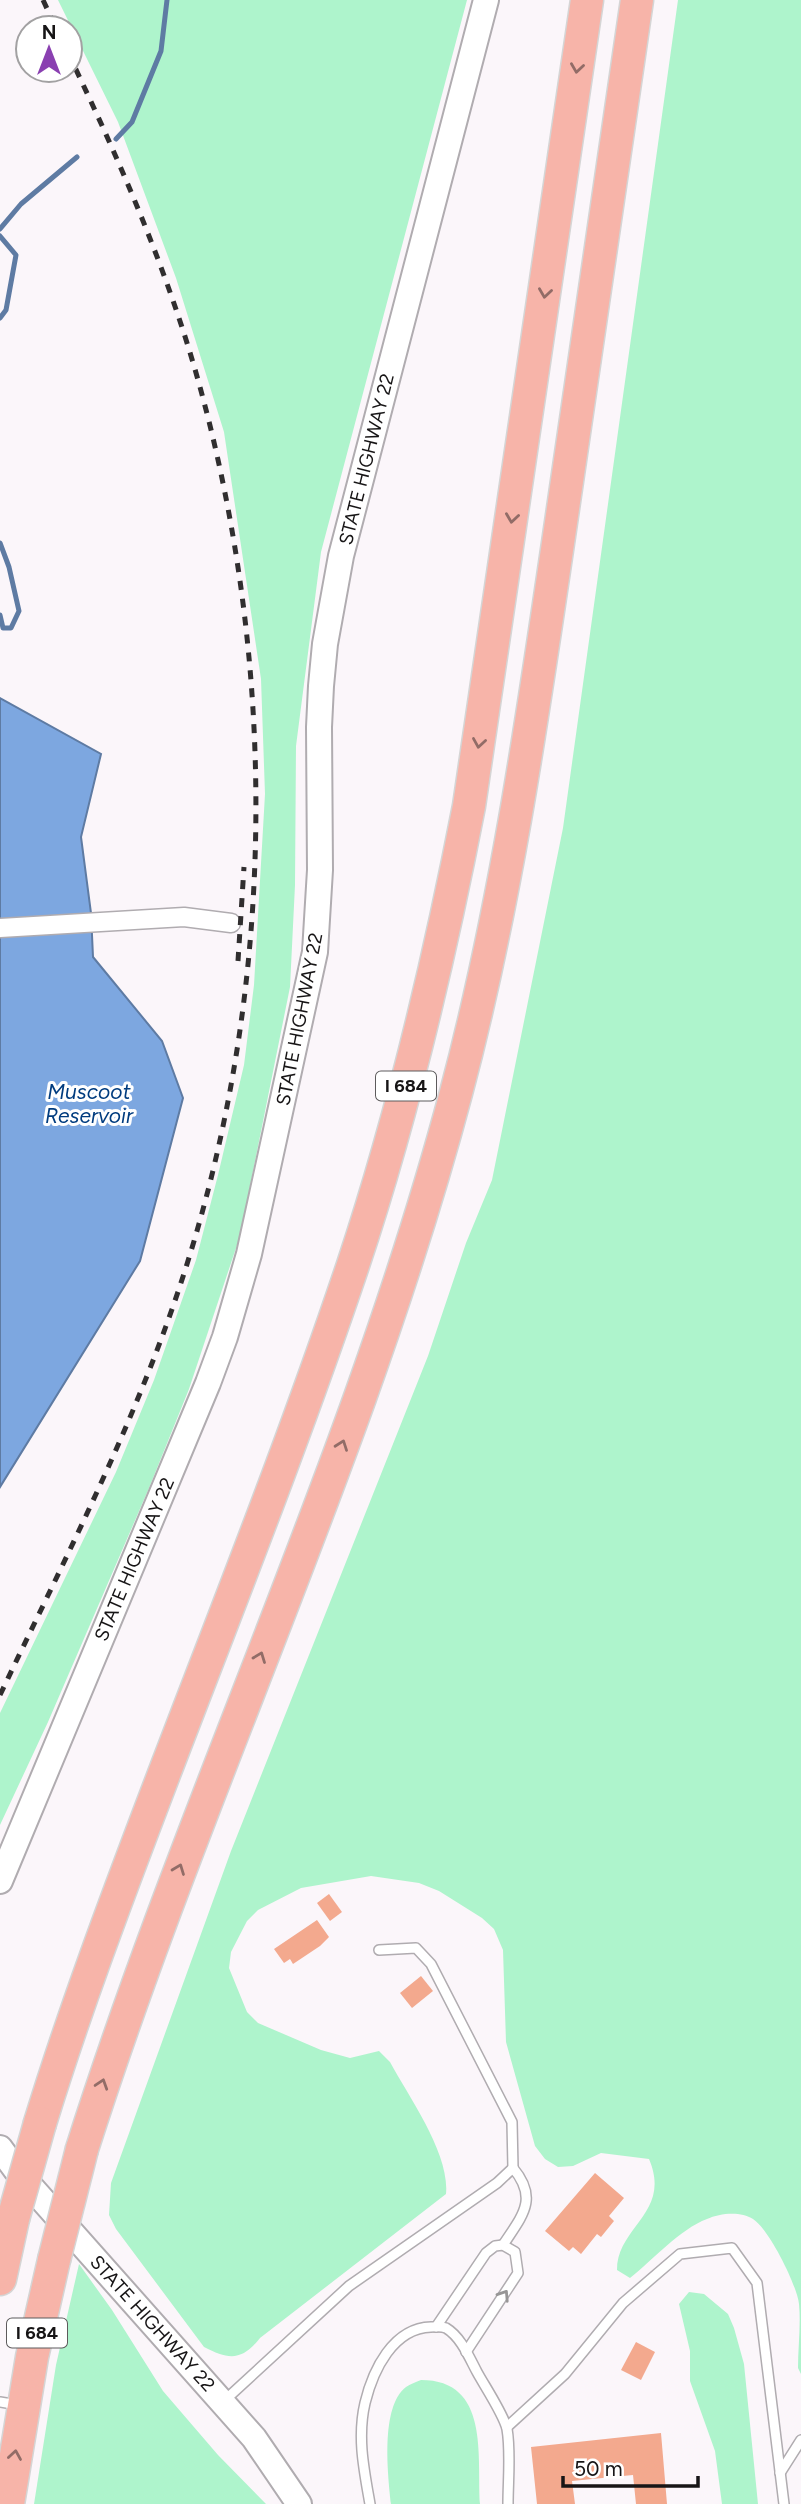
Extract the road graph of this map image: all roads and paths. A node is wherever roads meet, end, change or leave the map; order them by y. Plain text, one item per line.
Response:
1 (486, 0) edge
2 (587, 0) edge
3 (637, 0) edge
4 (232, 923) dead end
5 (0, 928) edge
6 (0, 1881) edge
7 (379, 1950) dead end
8 (0, 2148) edge
9 (513, 2168) junction
10 (503, 2245) junction
11 (0, 2279) edge
12 (436, 2327) junction
13 (466, 2352) junction
14 (223, 2402) junction
15 (12, 2404) edge
16 (507, 2427) junction
17 (801, 2440) edge
18 (780, 2473) junction
19 (8, 2504) edge
20 (299, 2504) edge
21 (370, 2504) edge
22 (508, 2504) edge
23 (784, 2504) edge

1 - 6 main road, STATE HIGHWAY 22
2 -> 11 highway, I 684, bridge
15 -> 3 highway, I 684, bridge
4 - 5 street
7 - 9 lane
8 - 14 main road, STATE HIGHWAY 22
9 - 10 lane
9 - 14 lane
10 - 12 lane
13 -> 10 lane
12 - 13 lane
12 - 21 lane
13 - 16 lane
14 - 20 main road, STATE HIGHWAY 22
19 -> 15 highway, I 684
16 - 18 lane
16 - 22 lane
17 - 18 lane
18 - 23 lane

